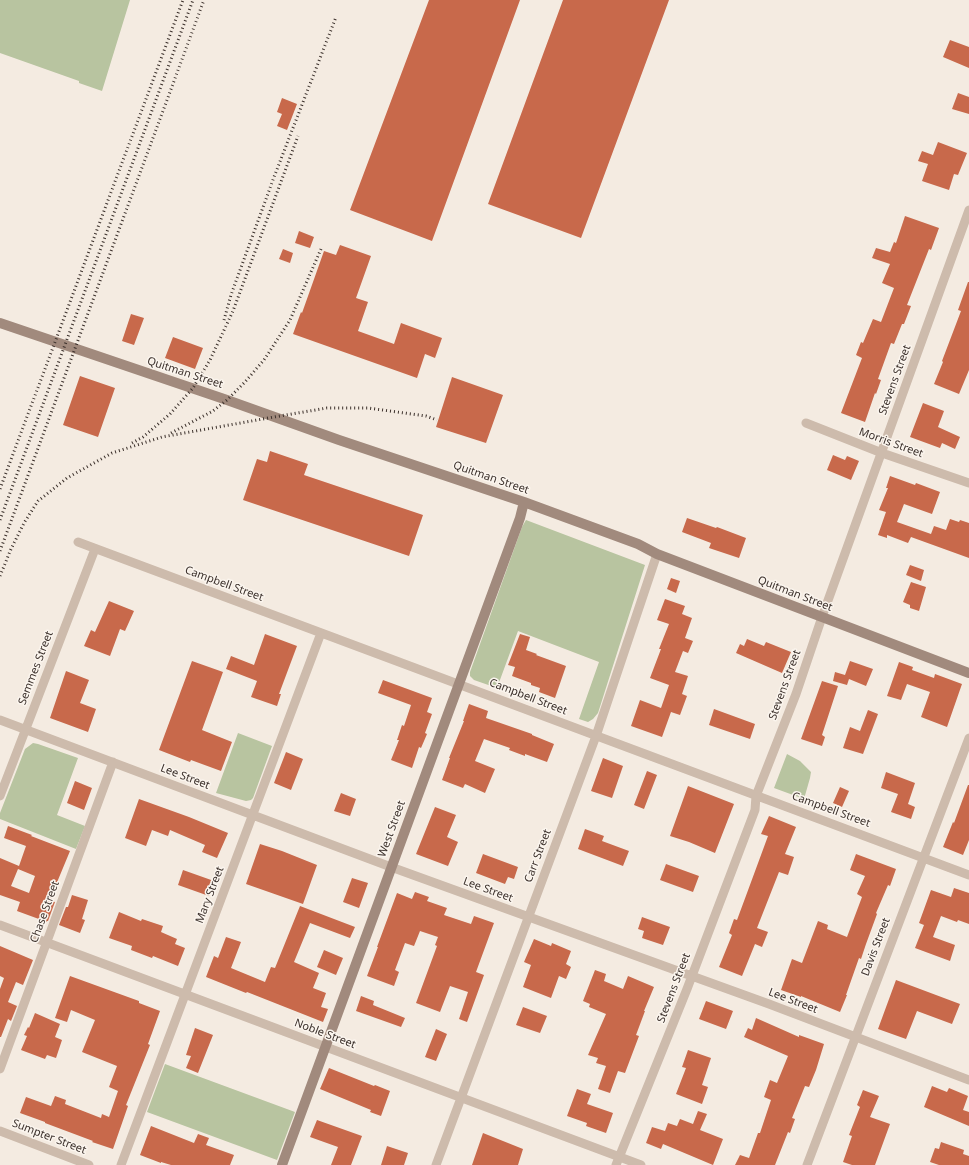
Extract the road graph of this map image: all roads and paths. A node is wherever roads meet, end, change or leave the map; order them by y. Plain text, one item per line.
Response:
1 (969, 210) edge
2 (967, 224) edge
3 (0, 323) edge
4 (806, 423) dead end
5 (882, 453) junction
6 (969, 484) edge
7 (524, 502) junction
8 (78, 542) dead end
9 (95, 548) junction
10 (657, 554) junction
11 (822, 617) junction
12 (321, 633) junction
13 (969, 673) edge
14 (459, 684) junction
15 (0, 720) edge
16 (25, 729) junction
17 (596, 736) junction
18 (969, 738) edge
19 (113, 762) junction
20 (0, 796) edge
21 (756, 796) junction
22 (253, 815) junction
23 (923, 858) junction
24 (391, 867) junction
25 (969, 875) edge
26 (528, 917) junction
27 (0, 925) edge
28 (47, 943) junction
29 (691, 977) junction
30 (185, 994) junction
31 (855, 1038) junction
32 (325, 1047) junction
33 (0, 1070) edge
34 (969, 1080) edge
35 (461, 1098) junction
36 (0, 1131) edge
37 (618, 1161) edge
38 (89, 1165) edge
39 (121, 1165) edge
40 (282, 1165) edge
41 (436, 1165) edge
42 (641, 1165) edge
43 (807, 1165) edge

1 - 2 street, Stevens Street
2 - 5 street, Stevens Street
3 - 7 main road, Quitman Street
4 - 5 street, Morris Street
5 - 6 street, Morris Street
5 - 11 street, Stevens Street
7 - 10 main road, Quitman Street
7 - 14 main road, West Street
8 - 9 street, Campbell Street
9 - 12 street, Campbell Street
9 - 16 street, Semmes Street
10 - 11 main road, Quitman Street
10 - 17 street, Carr Street
11 - 13 main road, Quitman Street
11 - 21 street, Stevens Street
12 - 14 street, Campbell Street
12 - 22 street, Mary Street
14 - 17 street, Campbell Street
14 - 24 main road, West Street
15 - 16 street, Lee Street
16 - 19 street, Lee Street
16 - 20 street, Semmes Street
17 - 21 street, Campbell Street
17 - 26 street, Carr Street
18 - 23 street, Davis Street
19 - 22 street, Lee Street
19 - 28 street, Chase Street
21 - 23 street, Campbell Street
21 - 29 street, Stevens Street
22 - 24 street, Lee Street
22 - 30 street, Mary Street
23 - 25 street, Campbell Street
23 - 31 street, Davis Street
24 - 26 street, Lee Street
24 - 32 main road, West Street
26 - 29 street, Lee Street
26 - 35 street, Carr Street
27 - 28 street, Noble Street
28 - 30 street, Noble Street
28 - 33 street, Chase Street
29 - 31 street, Lee Street
29 - 37 street, Stevens Street
30 - 32 street, Noble Street
30 - 39 street, Mary Street
31 - 34 street, Lee Street
31 - 43 street, Davis Street
32 - 35 street, Noble Street
32 - 40 main road, West Street
35 - 37 street, Noble Street
35 - 41 street, Carr Street
36 - 38 street, Sumpter Street
37 - 42 street, Noble Street

